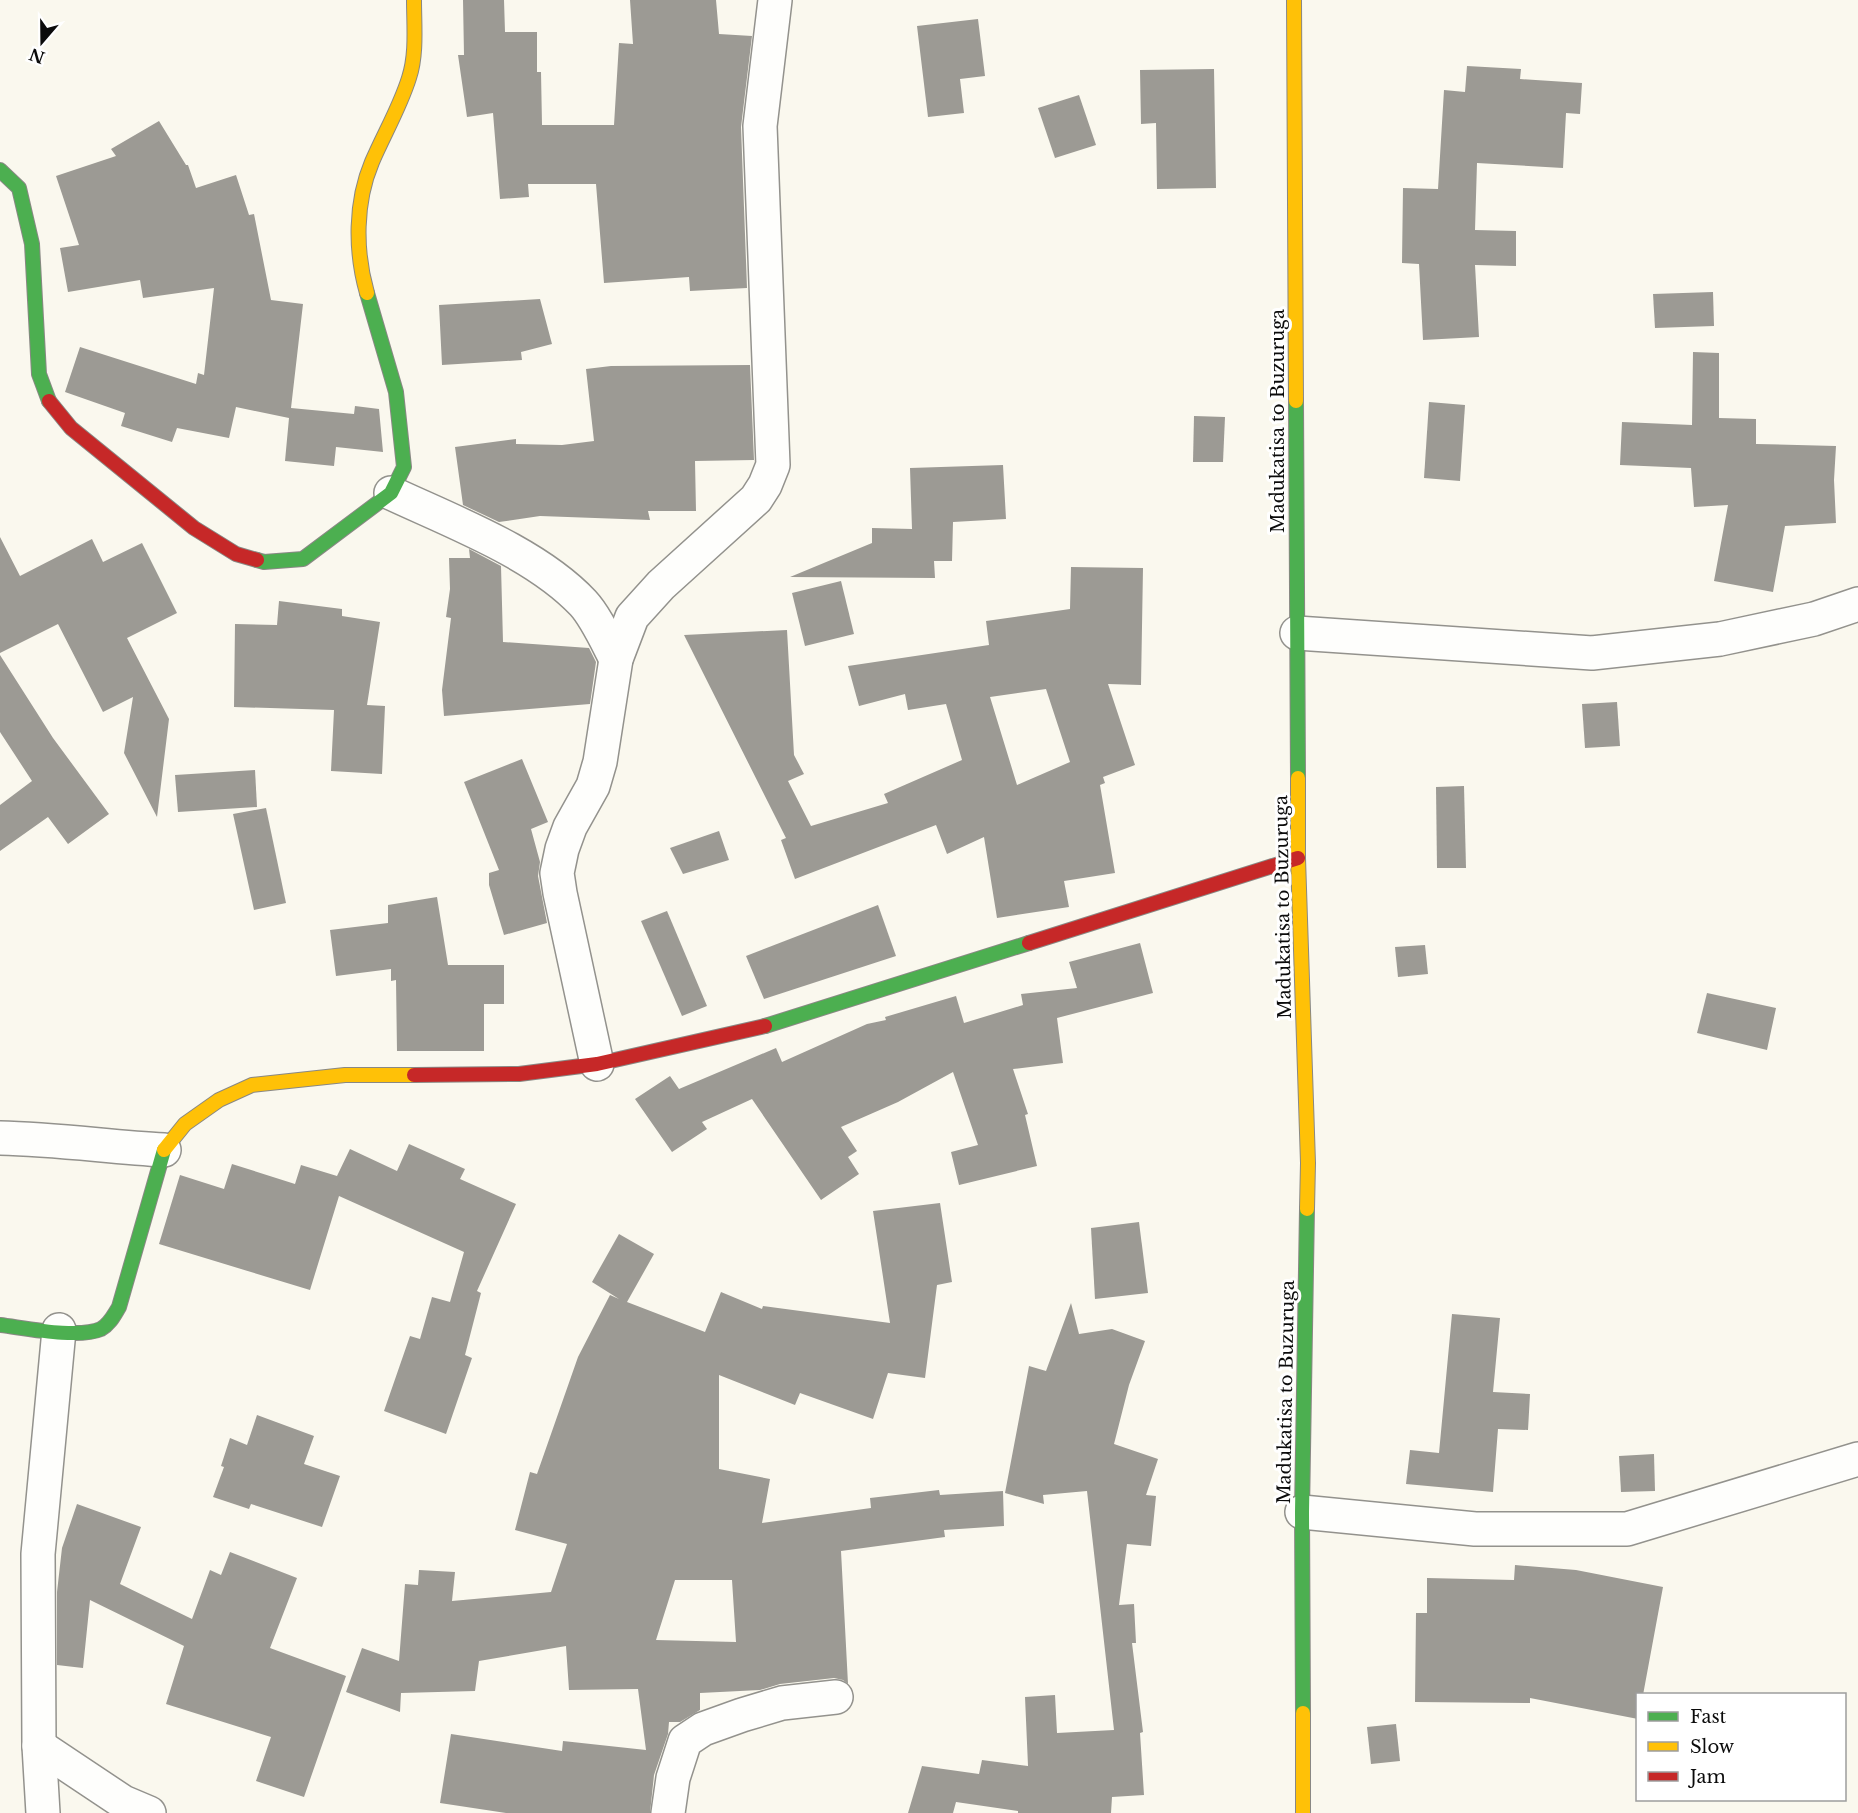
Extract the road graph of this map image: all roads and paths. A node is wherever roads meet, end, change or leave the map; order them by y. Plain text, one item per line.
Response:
1 (414, 0) edge
2 (775, 0) edge
3 (1294, 0) edge
4 (0, 170) edge
5 (391, 494) junction
6 (1858, 604) edge
7 (1298, 633) junction
8 (616, 659) junction
9 (1298, 858) junction
10 (597, 1064) junction
11 (0, 1138) edge
12 (165, 1150) junction
13 (0, 1325) edge
14 (59, 1330) junction
15 (1858, 1459) edge
16 (1302, 1512) junction
17 (836, 1697) dead end
18 (39, 1746) junction
19 (126, 1809) edge
20 (43, 1813) edge
21 (668, 1813) edge
22 (1303, 1813) edge

1 - 5 street
2 - 8 street
3 - 7 street, Madukatisa to Buzuruga
4 - 5 street
5 - 8 street
6 - 7 street
7 - 9 street, Madukatisa to Buzuruga
8 - 10 street
9 - 10 street
9 - 16 street, Madukatisa to Buzuruga
10 - 12 street
11 - 12 street
12 - 14 street
13 - 14 street
14 - 18 street
15 - 16 street
16 - 22 street, Madukatisa to Buzuruga
17 - 21 street
18 - 19 street
18 - 20 street

